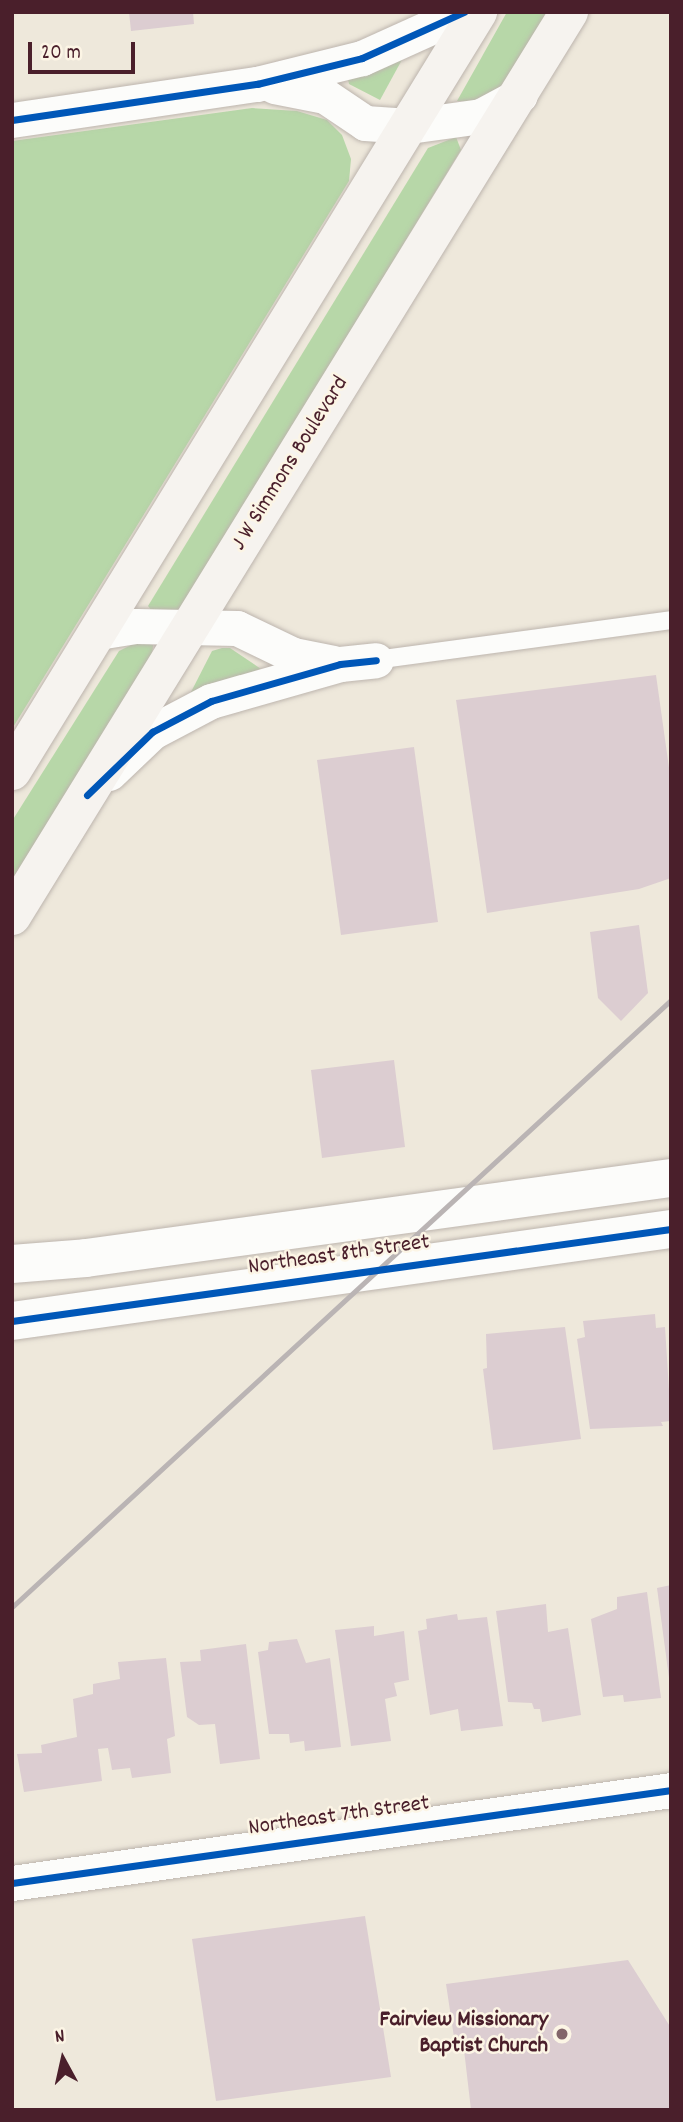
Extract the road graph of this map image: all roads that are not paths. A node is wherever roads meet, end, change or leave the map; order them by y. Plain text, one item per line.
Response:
1 (464, 12) edge
2 (478, 12) edge
3 (569, 12) edge
4 (257, 84) junction
5 (520, 95) junction
6 (12, 120) edge
7 (409, 126) junction
8 (671, 620) edge
9 (190, 629) junction
10 (98, 632) junction
11 (376, 660) joint
12 (340, 664) junction
13 (12, 771) edge
14 (86, 795) junction
15 (12, 916) edge
16 (671, 1178) edge
17 (671, 1229) edge
18 (12, 1264) edge
19 (12, 1321) edge
20 (671, 1790) edge
21 (12, 1882) edge

1 - 4 street
2 - 7 main road
3 - 5 main road, J W Simmons Boulevard
4 - 6 street
4 - 7 street
5 - 7 street
5 - 9 main road, J W Simmons Boulevard
7 - 10 main road
8 - 11 lane
9 - 10 street
9 - 12 street
9 - 14 main road, J W Simmons Boulevard
10 - 13 main road
11 - 12 street
12 - 14 street
14 - 15 main road, J W Simmons Boulevard
16 - 18 street, Northeast 8th Street
17 - 19 street, Northeast 8th Street
20 - 21 street, Northeast 7th Street

